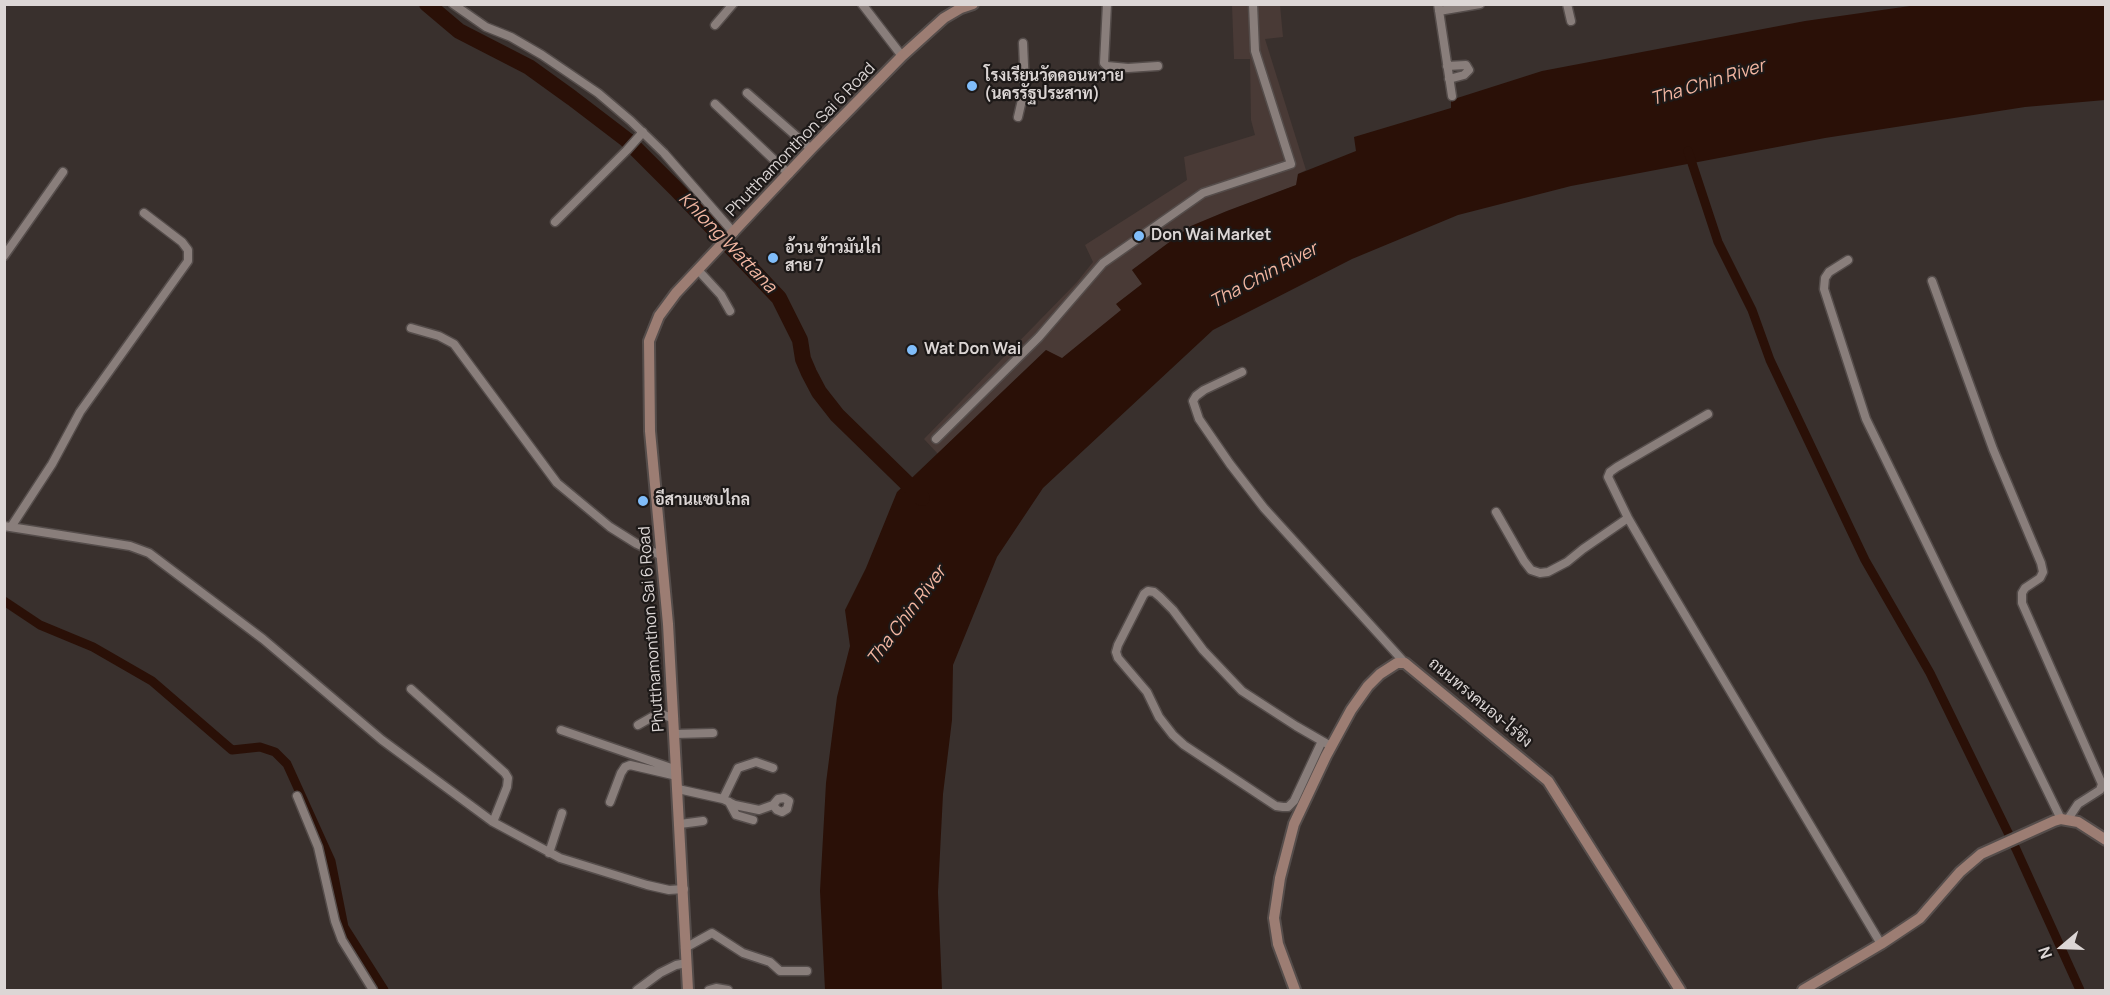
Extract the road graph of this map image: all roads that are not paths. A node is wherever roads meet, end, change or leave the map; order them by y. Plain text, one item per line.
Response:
1 (453, 4) edge
2 (733, 4) edge
3 (862, 4) edge
4 (973, 4) edge
5 (1107, 4) edge
6 (1253, 4) edge
7 (1480, 4) edge
8 (1567, 4) edge
9 (1439, 8) edge
10 (1571, 21) dead end
11 (715, 25) dead end
12 (1023, 43) dead end
13 (902, 56) junction
14 (1158, 66) dead end
15 (1447, 66) junction
16 (1449, 79) junction
17 (747, 93) dead end
18 (1452, 96) dead end
19 (715, 104) dead end
20 (1018, 117) dead end
21 (643, 132) junction
22 (812, 150) junction
23 (63, 172) dead end
24 (789, 174) junction
25 (144, 213) dead end
26 (555, 222) dead end
27 (727, 239) junction
28 (4, 256) edge
29 (1848, 260) dead end
30 (698, 270) junction
31 (1932, 281) dead end
32 (730, 311) dead end
33 (411, 328) dead end
34 (1242, 372) dead end
35 (1708, 414) dead end
36 (936, 439) dead end
37 (1496, 512) dead end
38 (1628, 518) junction
39 (8, 526) edge
40 (662, 556) junction
41 (1405, 663) junction
42 (411, 689) dead end
43 (674, 719) junction
44 (638, 725) dead end
45 (561, 730) dead end
46 (712, 733) dead end
47 (675, 734) junction
48 (1327, 743) junction
49 (773, 768) dead end
50 (677, 773) junction
51 (678, 789) junction
52 (297, 796) dead end
53 (610, 801) dead end
54 (726, 801) junction
55 (773, 805) dead end
56 (562, 813) dead end
57 (2064, 819) junction
58 (753, 820) dead end
59 (703, 821) dead end
60 (493, 822) junction
61 (680, 824) junction
62 (2106, 840) edge
63 (549, 853) junction
64 (684, 889) junction
65 (1881, 944) junction
66 (686, 948) junction
67 (687, 963) junction
68 (807, 971) dead end
69 (373, 990) edge
70 (637, 990) edge
71 (688, 990) edge
72 (709, 990) edge
73 (728, 990) edge
74 (1295, 990) edge
75 (1680, 990) edge
76 (1803, 990) edge

1 - 21 street
2 - 11 street
3 - 13 street
4 - 13 street, Phutthamonthon Sai 6 Road
5 - 14 street
6 - 36 street
7 - 9 street
8 - 10 street
9 - 15 street
12 - 20 street
13 - 22 street, Phutthamonthon Sai 6 Road
15 - 16 street
15 - 16 street
16 - 18 street
17 - 22 street
19 - 24 street
21 - 26 street
21 - 27 street
22 - 24 street, Phutthamonthon Sai 6 Road
23 - 28 street
24 - 27 street, Phutthamonthon Sai 6 Road
25 - 39 street
27 - 30 street, Phutthamonthon Sai 6 Road
29 - 57 street
30 - 32 street
30 - 40 street, Phutthamonthon Sai 6 Road
31 - 57 street
33 - 40 street
34 - 41 street
35 - 38 street
37 - 38 street
38 - 65 street
39 - 60 street
40 - 43 street, Phutthamonthon Sai 6 Road
41 - 48 street, ถนนทรงคนอง-ไร่ขิง
41 - 75 street, ถนนทรงคนอง-ไร่ขิง
42 - 60 street
43 - 44 street
43 - 47 street, Phutthamonthon Sai 6 Road
45 - 50 street
46 - 47 street
47 - 50 street, Phutthamonthon Sai 6 Road
48 - 48 street
48 - 74 street, ถนนทรงคนอง-ไร่ขิง
49 - 54 street
50 - 51 street, Phutthamonthon Sai 6 Road
50 - 53 street
51 - 54 street
51 - 61 street, Phutthamonthon Sai 6 Road
52 - 69 street
54 - 55 street
54 - 58 street
56 - 63 street
57 - 62 street
57 - 65 street
59 - 61 street
60 - 63 street
61 - 64 street, Phutthamonthon Sai 6 Road
63 - 64 street
64 - 66 street, Phutthamonthon Sai 6 Road
65 - 76 street
66 - 67 street, Phutthamonthon Sai 6 Road
66 - 68 street
67 - 70 street
67 - 71 street, Phutthamonthon Sai 6 Road
72 - 73 street

